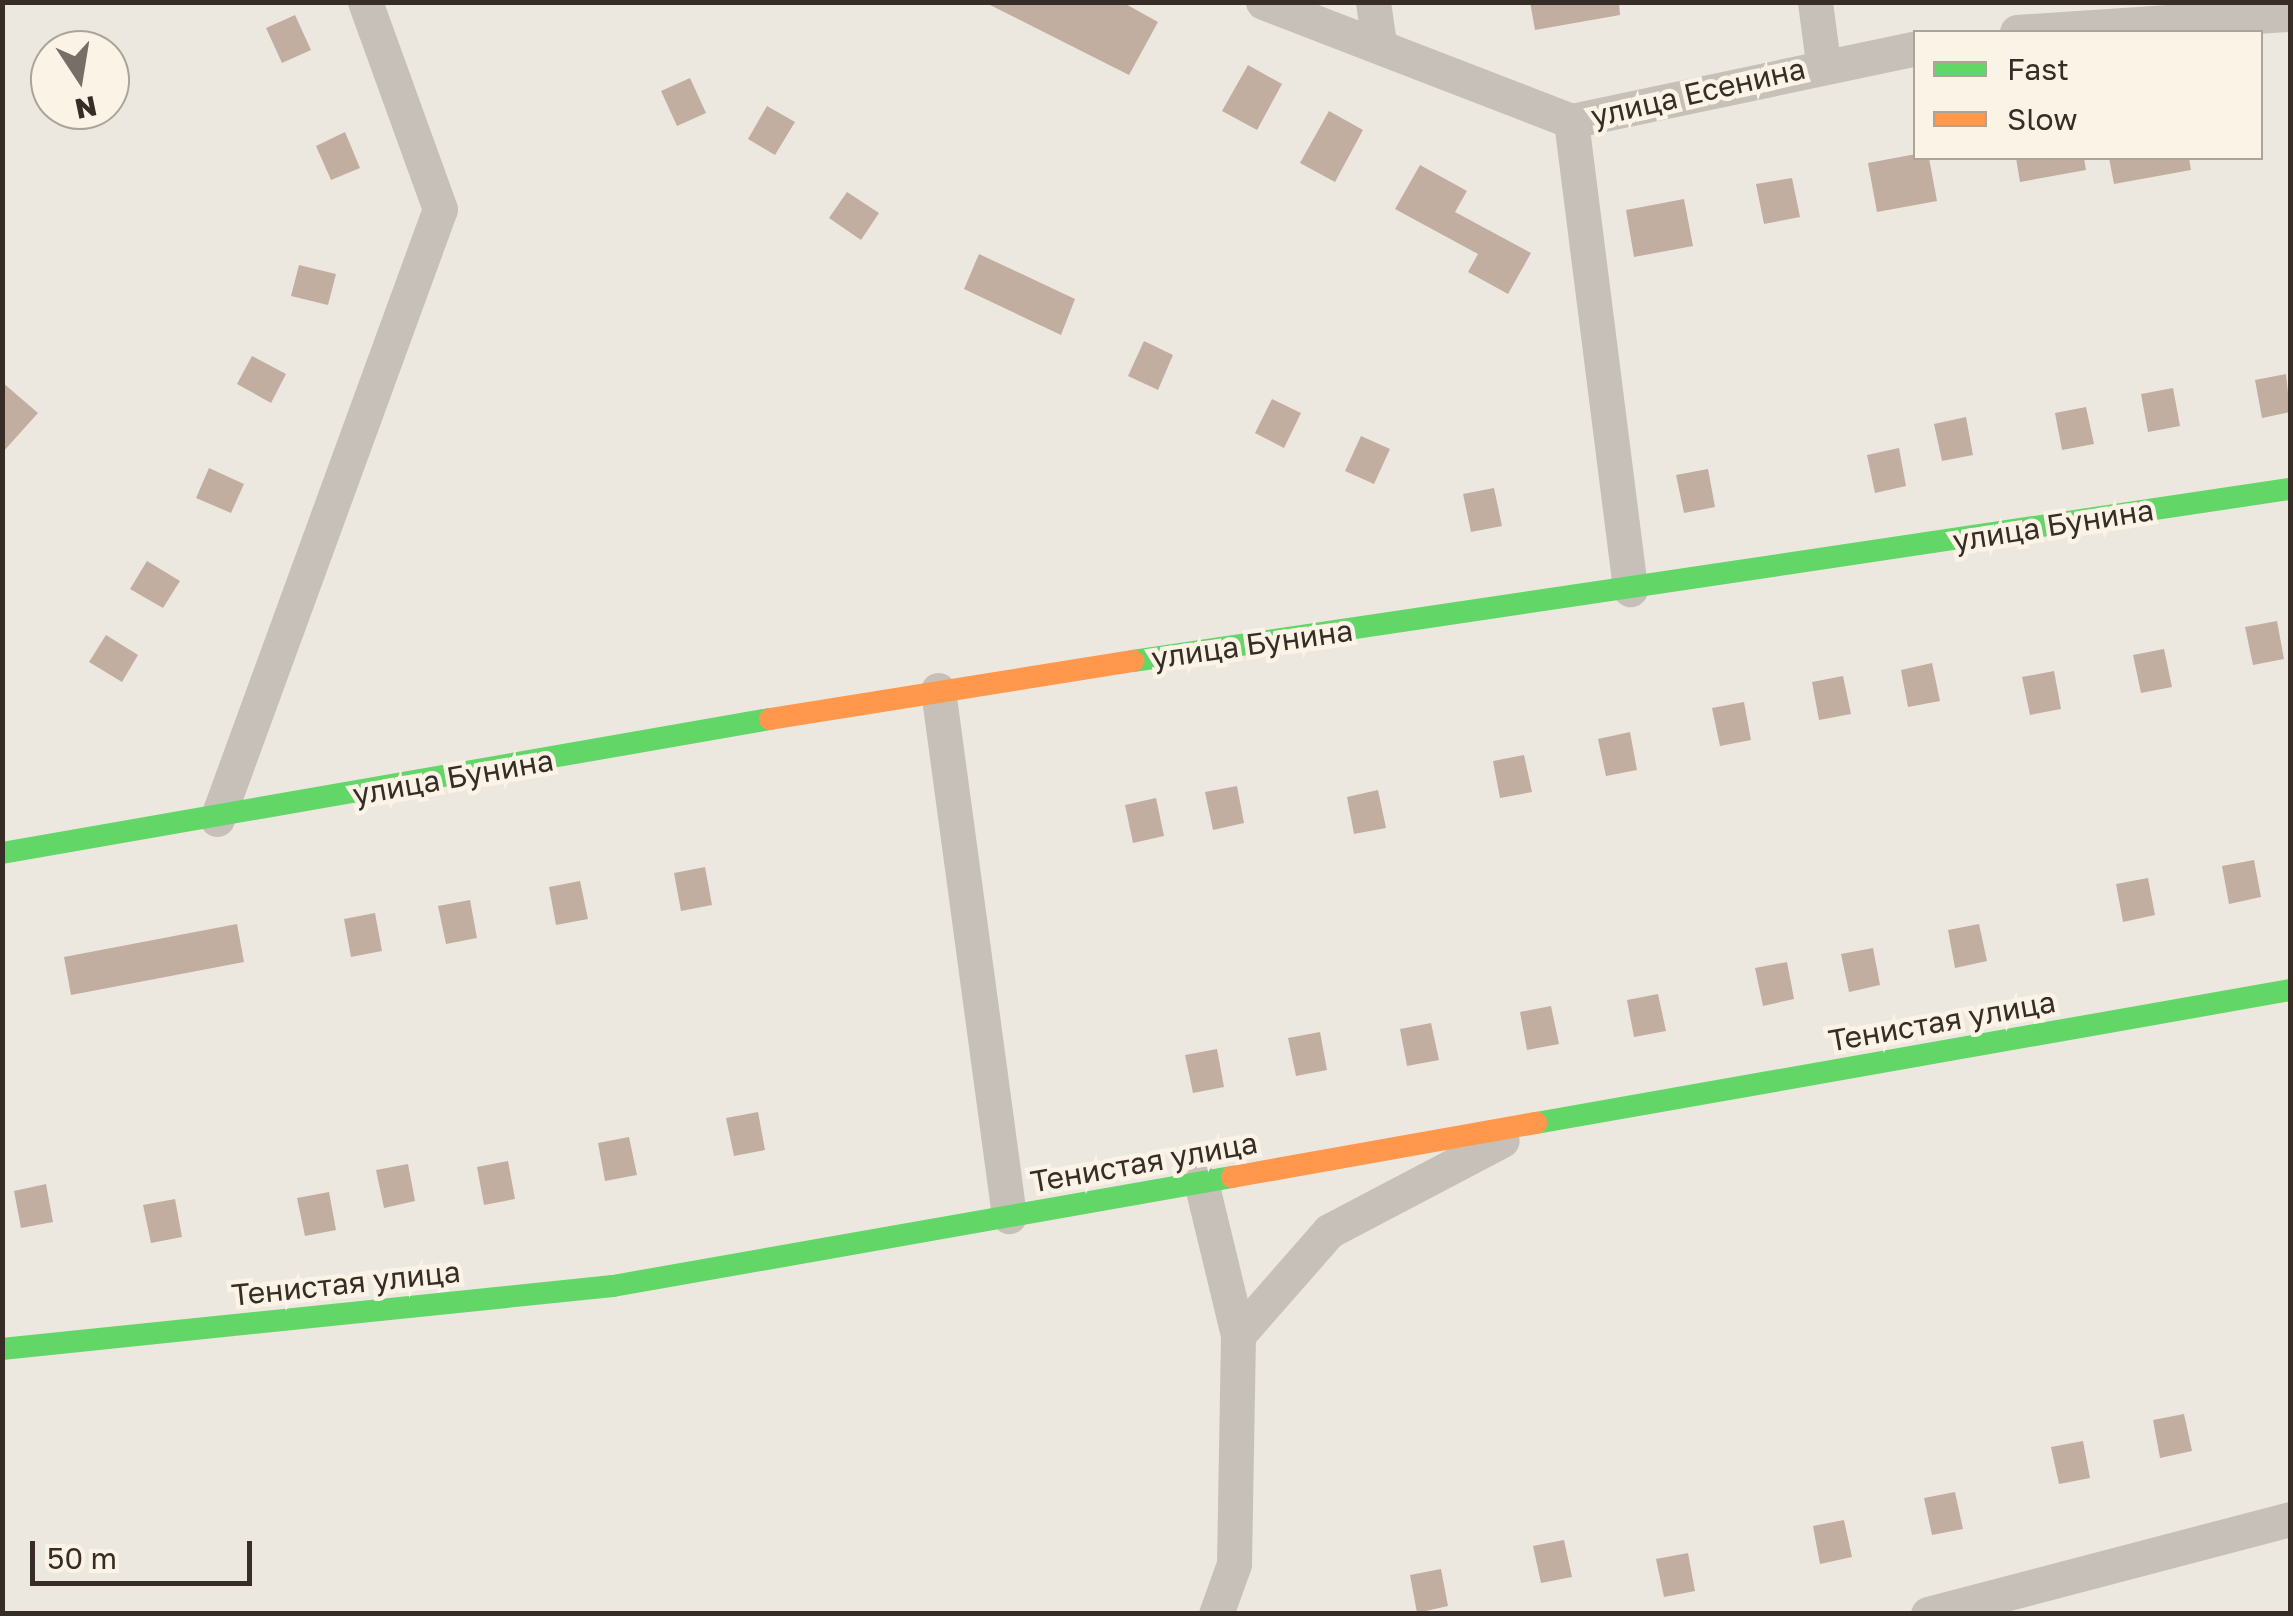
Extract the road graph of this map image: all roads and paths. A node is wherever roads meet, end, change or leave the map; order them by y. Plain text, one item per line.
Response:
1 (365, 2) edge
2 (1263, 2) edge
3 (1373, 2) edge
4 (1815, 2) edge
5 (2274, 9) edge
6 (2039, 30) edge
7 (1379, 43) junction
8 (1913, 48) edge
9 (1822, 62) junction
10 (1571, 121) junction
11 (2290, 489) edge
12 (1630, 590) junction
13 (938, 690) junction
14 (217, 819) junction
15 (2, 852) edge
16 (2290, 990) edge
17 (1532, 1124) junction
18 (1201, 1182) junction
19 (1009, 1216) junction
20 (1238, 1335) junction
21 (2, 1348) edge
22 (2290, 1520) edge
23 (1216, 1614) edge
24 (1928, 1614) edge

1 - 14 street
2 - 7 street, улица Есенина
3 - 7 street
4 - 9 street
5 - 6 street
7 - 10 street, улица Есенина
8 - 9 street, улица Есенина
9 - 10 street, улица Есенина
10 - 12 street
11 - 12 street, улица Бунина
12 - 13 street, улица Бунина
13 - 14 street, улица Бунина
13 - 19 street
14 - 15 street, улица Бунина
16 - 17 street, Тенистая улица
17 - 18 street, Тенистая улица
17 - 20 street
18 - 19 street, Тенистая улица
18 - 20 street
19 - 21 street, Тенистая улица
20 - 23 street
22 - 24 street

